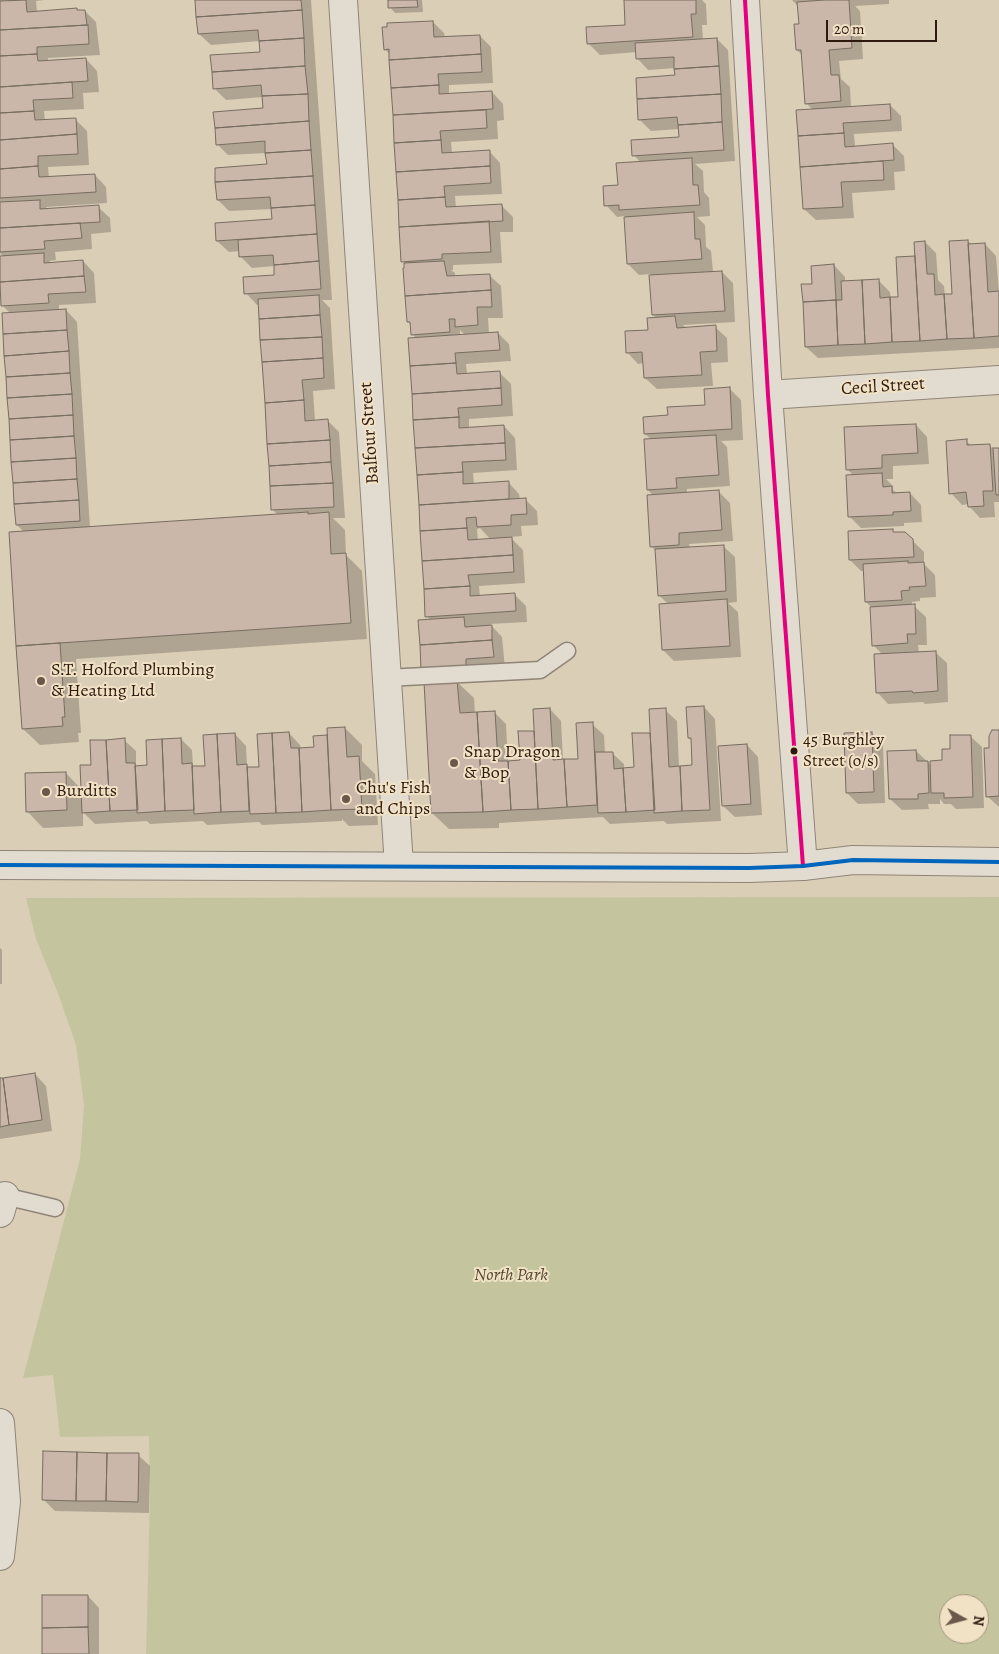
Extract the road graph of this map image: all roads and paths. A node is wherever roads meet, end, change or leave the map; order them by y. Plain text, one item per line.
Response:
1 (343, 0) edge
2 (744, 0) edge
3 (999, 380) edge
4 (768, 395) junction
5 (567, 651) dead end
6 (386, 678) junction
7 (999, 862) edge
8 (0, 865) edge
9 (399, 866) junction
10 (803, 866) junction
11 (2, 1201) edge
12 (55, 1208) dead end
13 (0, 1423) edge
14 (0, 1556) edge

1 - 6 street, Balfour Street
2 - 4 street
3 - 4 street, Cecil Street
4 - 10 street
5 - 6 lane
6 - 9 street, Balfour Street
7 - 10 street
8 - 9 street
9 - 10 street
11 - 12 lane
13 - 14 street

